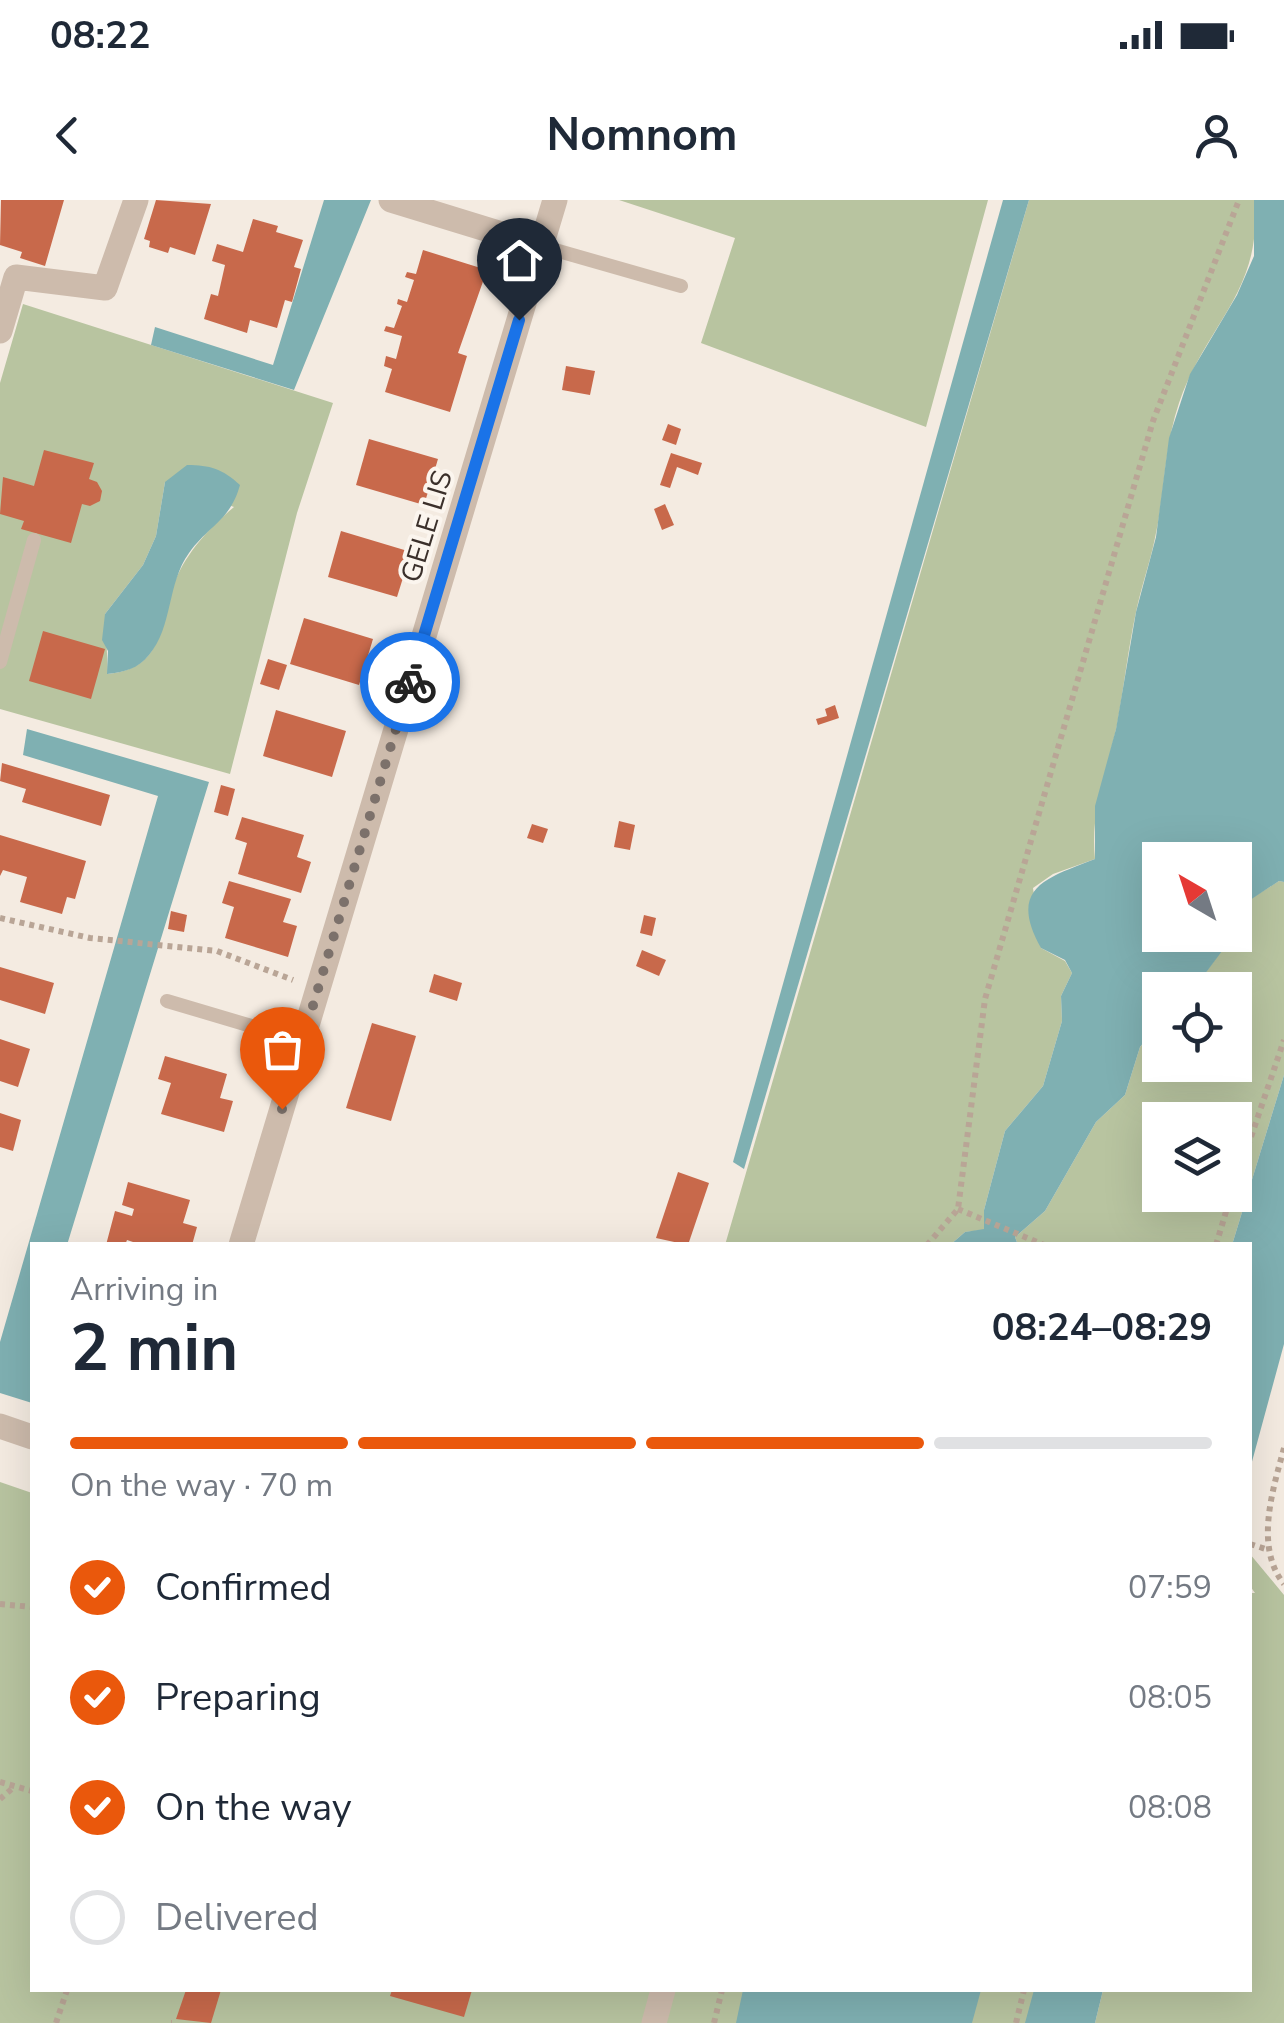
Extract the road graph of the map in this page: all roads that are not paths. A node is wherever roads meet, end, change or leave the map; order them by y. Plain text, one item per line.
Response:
1 (136, 200) edge
2 (391, 200) edge
3 (555, 200) edge
4 (542, 246) junction
5 (680, 286) dead end
6 (0, 331) edge
7 (34, 540) dead end
8 (0, 662) edge
9 (167, 1001) dead end
10 (302, 1041) junction
11 (242, 1242) edge
12 (0, 1426) edge
13 (30, 1436) edge
14 (662, 1992) edge
15 (654, 2023) edge

1 - 6 street
2 - 4 street
3 - 4 street, GELE LIS
4 - 5 lane
4 - 10 street, GELE LIS
7 - 8 lane
9 - 10 lane
10 - 11 street, GELE LIS
12 - 13 street
14 - 15 street

